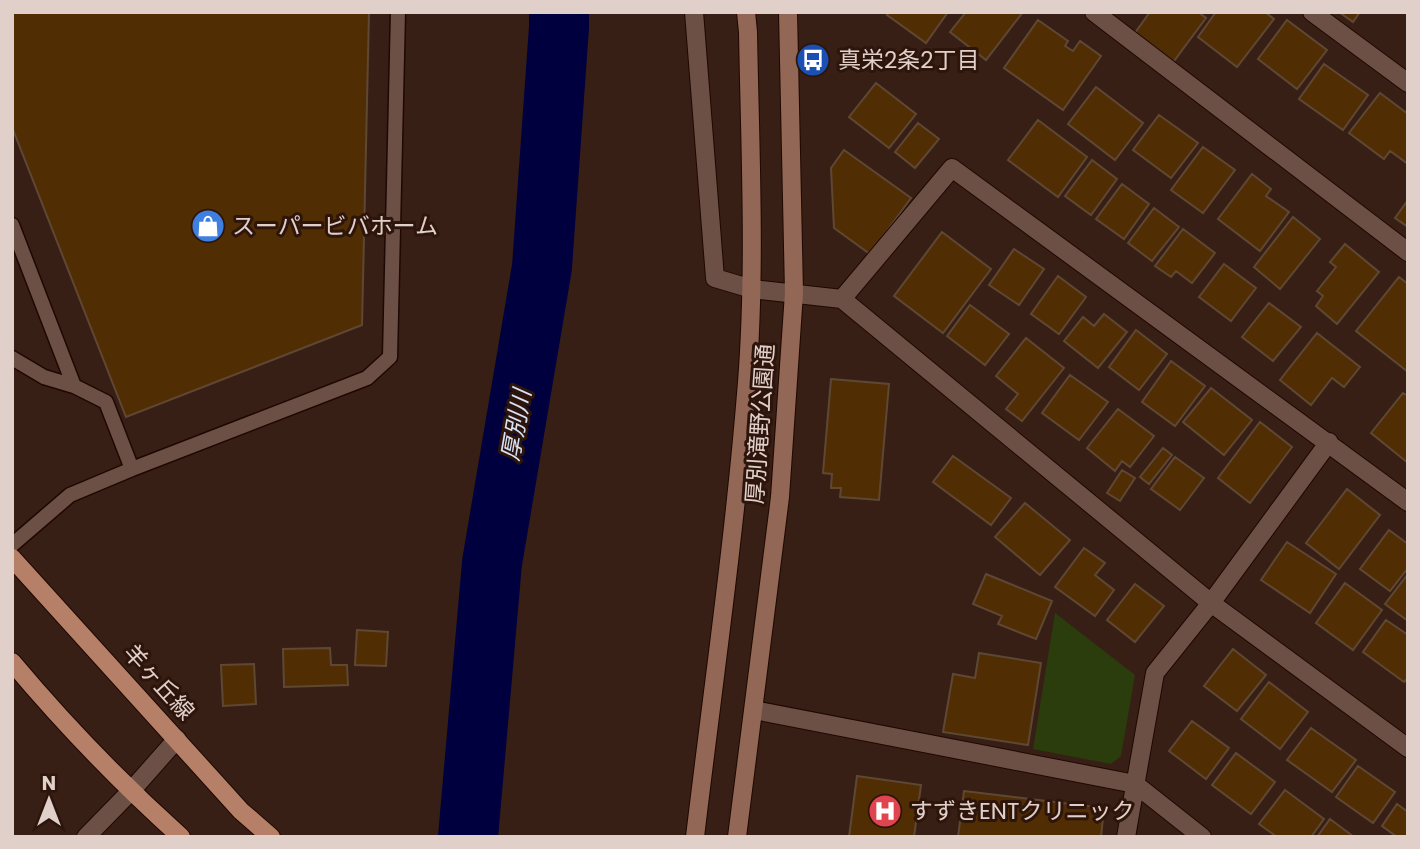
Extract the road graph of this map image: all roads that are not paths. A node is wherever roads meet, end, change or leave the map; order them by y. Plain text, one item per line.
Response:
1 (398, 12) edge
2 (694, 12) edge
3 (746, 12) edge
4 (788, 12) edge
5 (1094, 12) edge
6 (1312, 12) edge
7 (1408, 83) edge
8 (12, 225) edge
9 (1408, 252) edge
10 (752, 289) junction
11 (794, 293) junction
12 (842, 299) junction
13 (12, 358) edge
14 (74, 386) junction
15 (1329, 442) junction
16 (132, 469) junction
17 (1408, 502) edge
18 (12, 545) edge
19 (12, 558) edge
20 (1211, 603) junction
21 (12, 662) edge
22 (754, 710) junction
23 (177, 739) junction
24 (1408, 748) edge
25 (1135, 783) junction
26 (131, 791) junction
27 (86, 837) edge
28 (181, 837) edge
29 (271, 837) edge
30 (695, 837) edge
31 (737, 837) edge
32 (1126, 837) edge
33 (1202, 837) edge

1 - 16 lane
2 - 10 street
3 - 10 main road, 厚別滝野公園通
4 - 11 main road, 厚別滝野公園通
5 - 9 street
6 - 7 street
8 - 14 lane
10 - 11 street
10 - 30 main road, 厚別滝野公園通
11 - 12 street
11 - 22 main road, 厚別滝野公園通
12 - 15 street
12 - 20 street
13 - 14 lane
14 - 16 lane
15 - 17 street
15 - 20 street
16 - 18 lane
19 - 23 main road, 羊ヶ丘線
20 - 24 street
20 - 25 street
21 - 26 main road
22 - 25 street
22 - 31 main road, 厚別滝野公園通
23 - 26 street
23 - 29 main road, 羊ヶ丘線
25 - 32 street
25 - 33 street
26 - 27 street
26 - 28 main road

